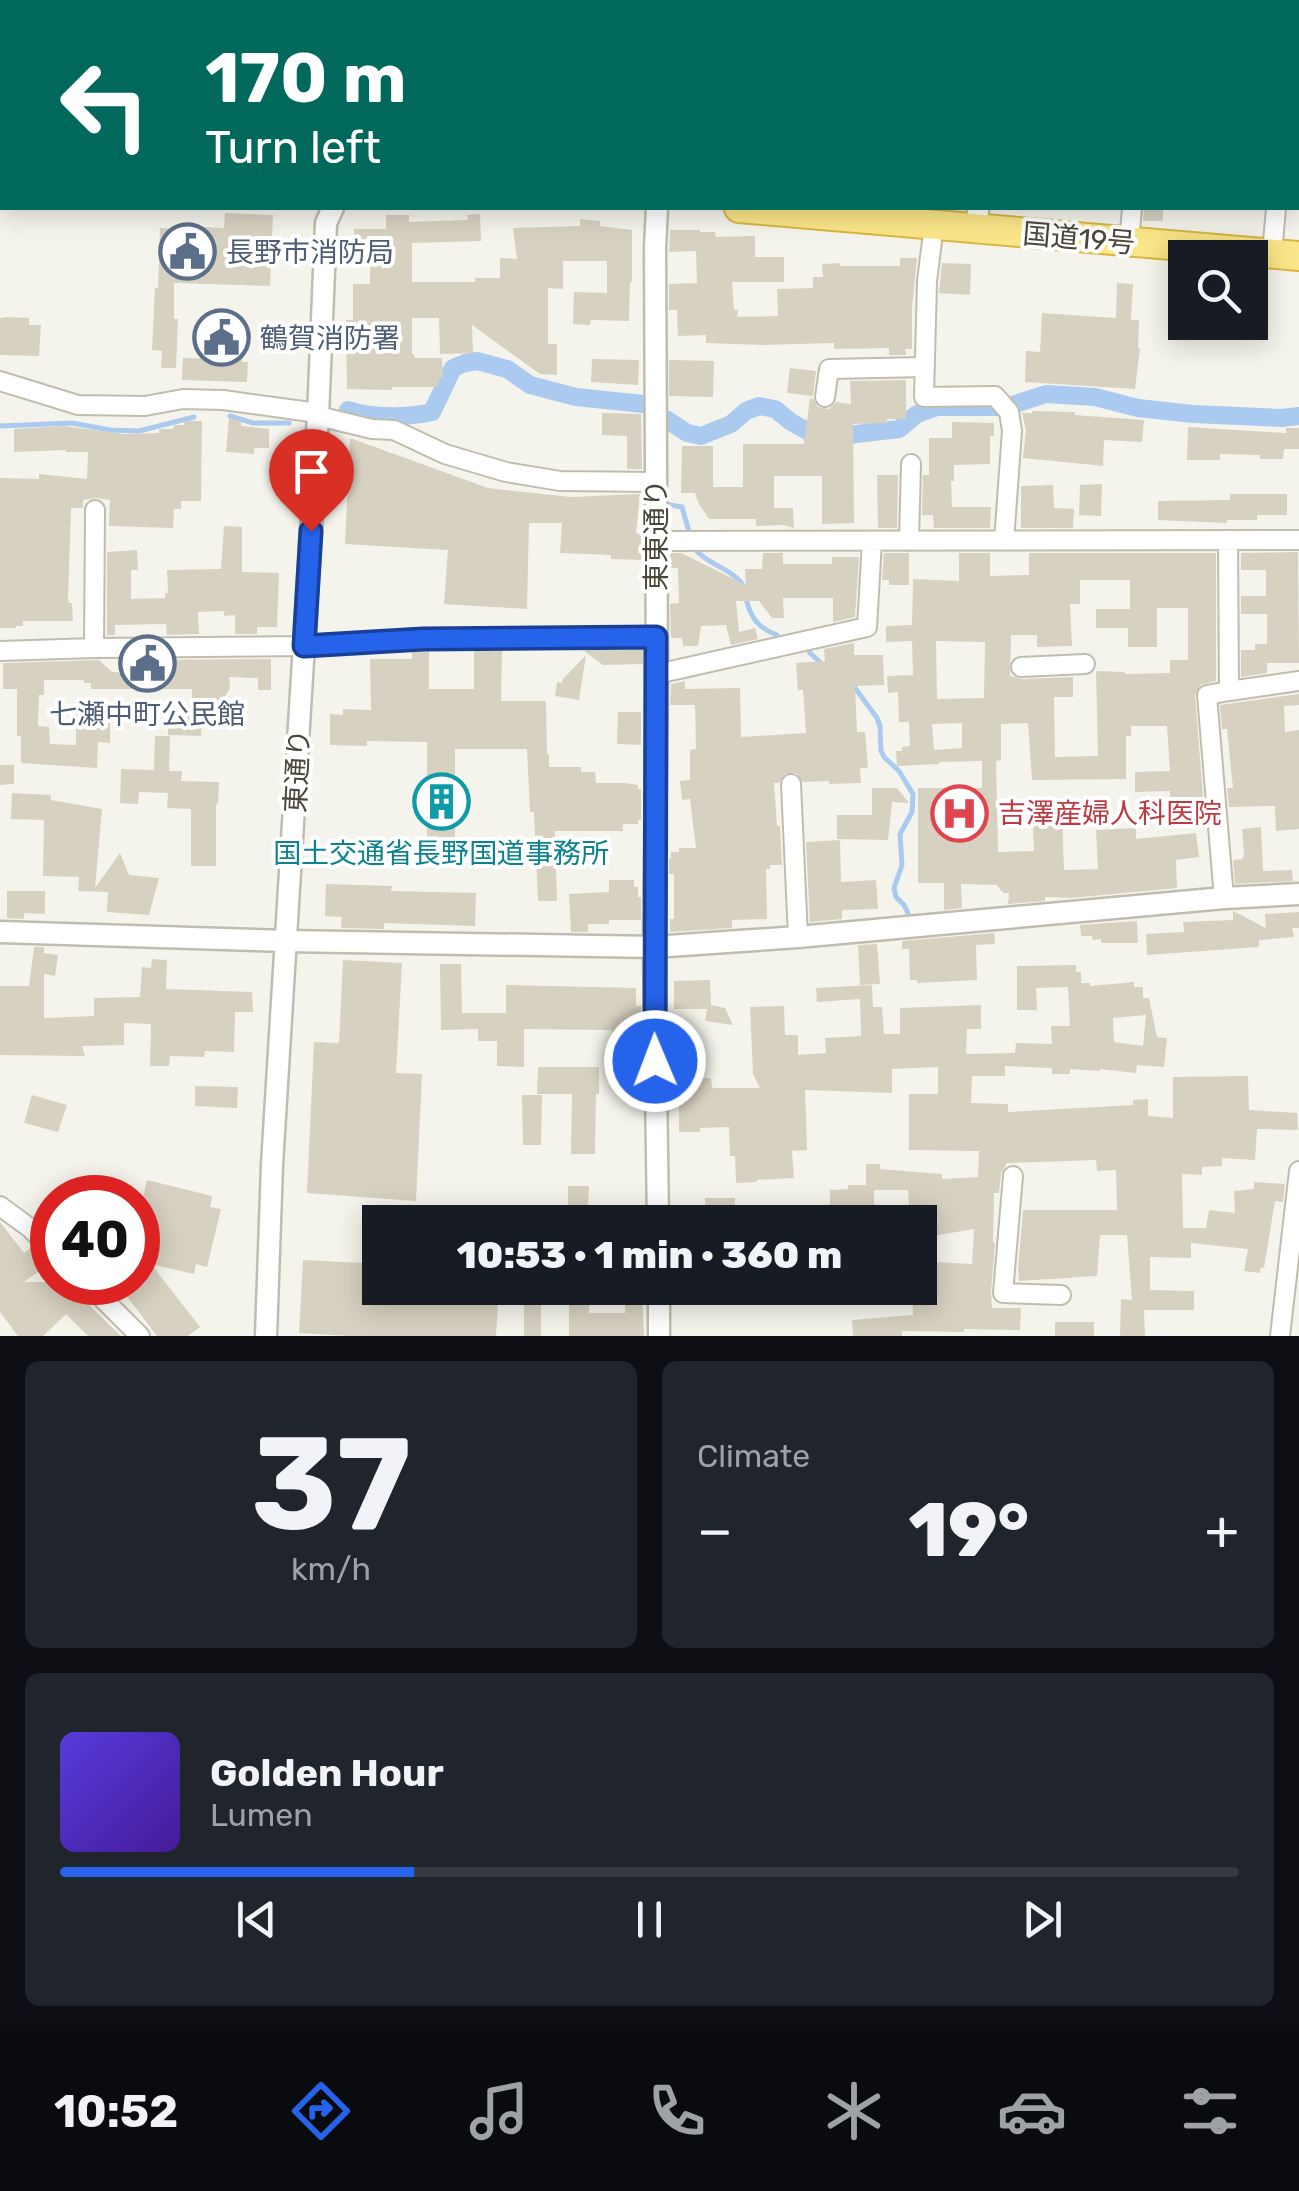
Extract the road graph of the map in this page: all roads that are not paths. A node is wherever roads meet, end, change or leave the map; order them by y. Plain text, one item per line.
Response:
1 (332, 210) edge
2 (658, 210) edge
3 (809, 210) edge
4 (1132, 210) edge
5 (1276, 210) edge
6 (977, 218) edge
7 (934, 225) junction
8 (1129, 243) junction
9 (1286, 255) edge
10 (925, 368) junction
11 (0, 381) edge
12 (825, 397) dead end
13 (318, 415) junction
14 (911, 464) dead end
15 (656, 482) junction
16 (95, 510) dead end
17 (1228, 540) junction
18 (1299, 540) edge
19 (657, 541) junction
20 (872, 541) junction
21 (909, 541) junction
22 (1004, 541) junction
23 (656, 637) junction
24 (304, 646) junction
25 (94, 648) junction
26 (0, 651) edge
27 (1086, 664) dead end
28 (1022, 667) dead end
29 (657, 674) junction
30 (1299, 681) edge
31 (1229, 691) junction
32 (791, 784) dead end
33 (1299, 894) edge
34 (1224, 898) junction
35 (0, 932) edge
36 (798, 937) junction
37 (287, 941) junction
38 (654, 947) junction
39 (1299, 1171) edge
40 (1013, 1176) dead end
41 (658, 1205) edge
42 (0, 1206) edge
43 (30, 1228) edge
44 (1061, 1295) dead end
45 (109, 1305) edge
46 (659, 1305) edge
47 (140, 1336) edge
48 (266, 1336) edge
49 (660, 1336) edge
50 (1280, 1336) edge

1 - 13 street, 東通り
2 - 15 street, 東東通り
3 - 7 highway, 国道19号
4 - 8 street
5 - 9 street
6 - 7 highway, 国道19号
6 - 8 highway, 国道19号
7 - 10 street
8 - 9 highway, 国道19号
10 - 12 street
10 - 22 street
11 - 13 street
13 - 15 street
13 - 24 street, 東通り
14 - 21 street
15 - 19 street, 東東通り
16 - 25 street
17 - 18 street
17 - 22 street
17 - 31 street
19 - 20 street
19 - 23 street, 東東通り
20 - 21 street
20 - 29 street
21 - 22 street
23 - 24 street
23 - 29 street, 東東通り
24 - 25 street
24 - 37 street, 東通り
25 - 26 street
27 - 28 street
29 - 38 street, 東東通り
30 - 31 street
31 - 34 street
32 - 36 street
33 - 34 street
34 - 36 street
35 - 37 street
36 - 38 street
37 - 38 street
37 - 48 street, 東通り
38 - 41 street, 東東通り
39 - 50 street
40 - 44 street
42 - 43 street
45 - 47 street
46 - 49 street

